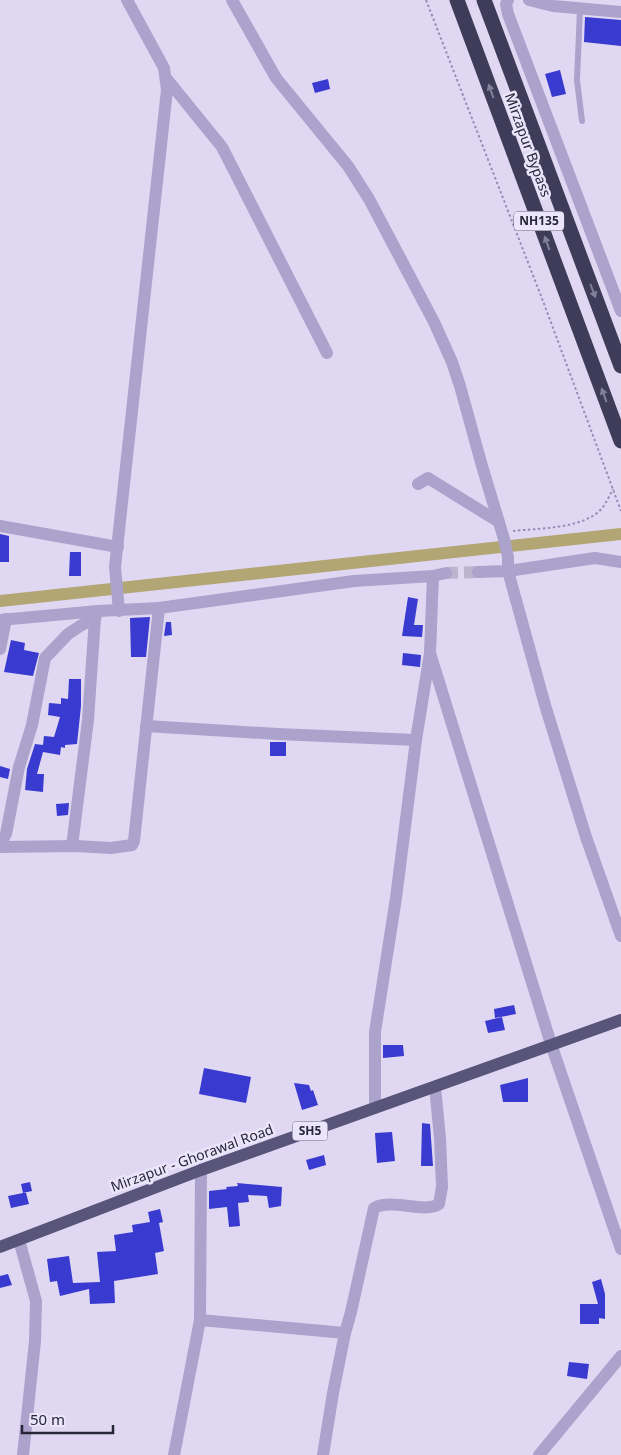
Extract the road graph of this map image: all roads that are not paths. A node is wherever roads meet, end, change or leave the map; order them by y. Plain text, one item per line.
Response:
1 (127, 0) edge
2 (232, 0) edge
3 (457, 0) edge
4 (484, 0) edge
5 (507, 0) edge
6 (529, 0) edge
7 (580, 8) junction
8 (621, 12) edge
9 (166, 78) junction
10 (582, 121) dead end
11 (621, 311) edge
12 (328, 353) dead end
13 (621, 366) edge
14 (621, 441) edge
15 (418, 484) dead end
16 (0, 526) edge
17 (502, 531) junction
18 (118, 547) junction
19 (621, 562) edge
20 (508, 570) junction
21 (478, 572) tunnel mouth
22 (446, 573) tunnel mouth
23 (433, 576) junction
24 (158, 608) junction
25 (119, 611) junction
26 (96, 615) junction
27 (3, 619) edge
28 (0, 649) edge
29 (430, 653) junction
30 (146, 726) junction
31 (416, 740) junction
32 (0, 846) edge
33 (72, 846) junction
34 (621, 936) edge
35 (621, 1020) edge
36 (551, 1044) junction
37 (435, 1087) junction
38 (376, 1107) junction
39 (201, 1170) junction
40 (19, 1240) junction
41 (0, 1247) edge
42 (621, 1249) edge
43 (200, 1320) junction
44 (345, 1333) junction
45 (621, 1356) edge
46 (22, 1455) edge
47 (174, 1455) edge
48 (323, 1455) edge
49 (538, 1455) edge

1 - 9 street
2 - 17 street
14 -> 3 highway, Mirzapur Bypass / NH135
4 -> 13 highway, Mirzapur Bypass / NH135
5 - 11 street
6 - 7 street
7 - 8 street
7 - 10 lane
9 - 12 street
9 - 18 street
15 - 17 street
16 - 18 street
17 - 20 street
18 - 25 street
19 - 20 street
20 - 21 street
20 - 34 street
22 - 23 street
23 - 24 street
23 - 29 street
24 - 25 street
24 - 30 street
25 - 26 street
26 - 27 street
26 - 32 street
26 - 33 street
27 - 28 street
29 - 31 street
29 - 36 street
30 - 31 street
30 - 33 street
31 - 38 street
32 - 33 street
35 - 36 main road, Mirzapur - Ghorawal Road / SH5
36 - 37 main road, Mirzapur - Ghorawal Road / SH5
36 - 42 street
37 - 38 main road, Mirzapur - Ghorawal Road / SH5
37 - 44 street
38 - 39 main road, Mirzapur - Ghorawal Road / SH5
39 - 40 main road, Mirzapur - Ghorawal Road / SH5
39 - 43 street
40 - 41 main road, Mirzapur - Ghorawal Road / SH5
40 - 46 street
43 - 44 street
43 - 47 street
44 - 48 street
45 - 49 street

